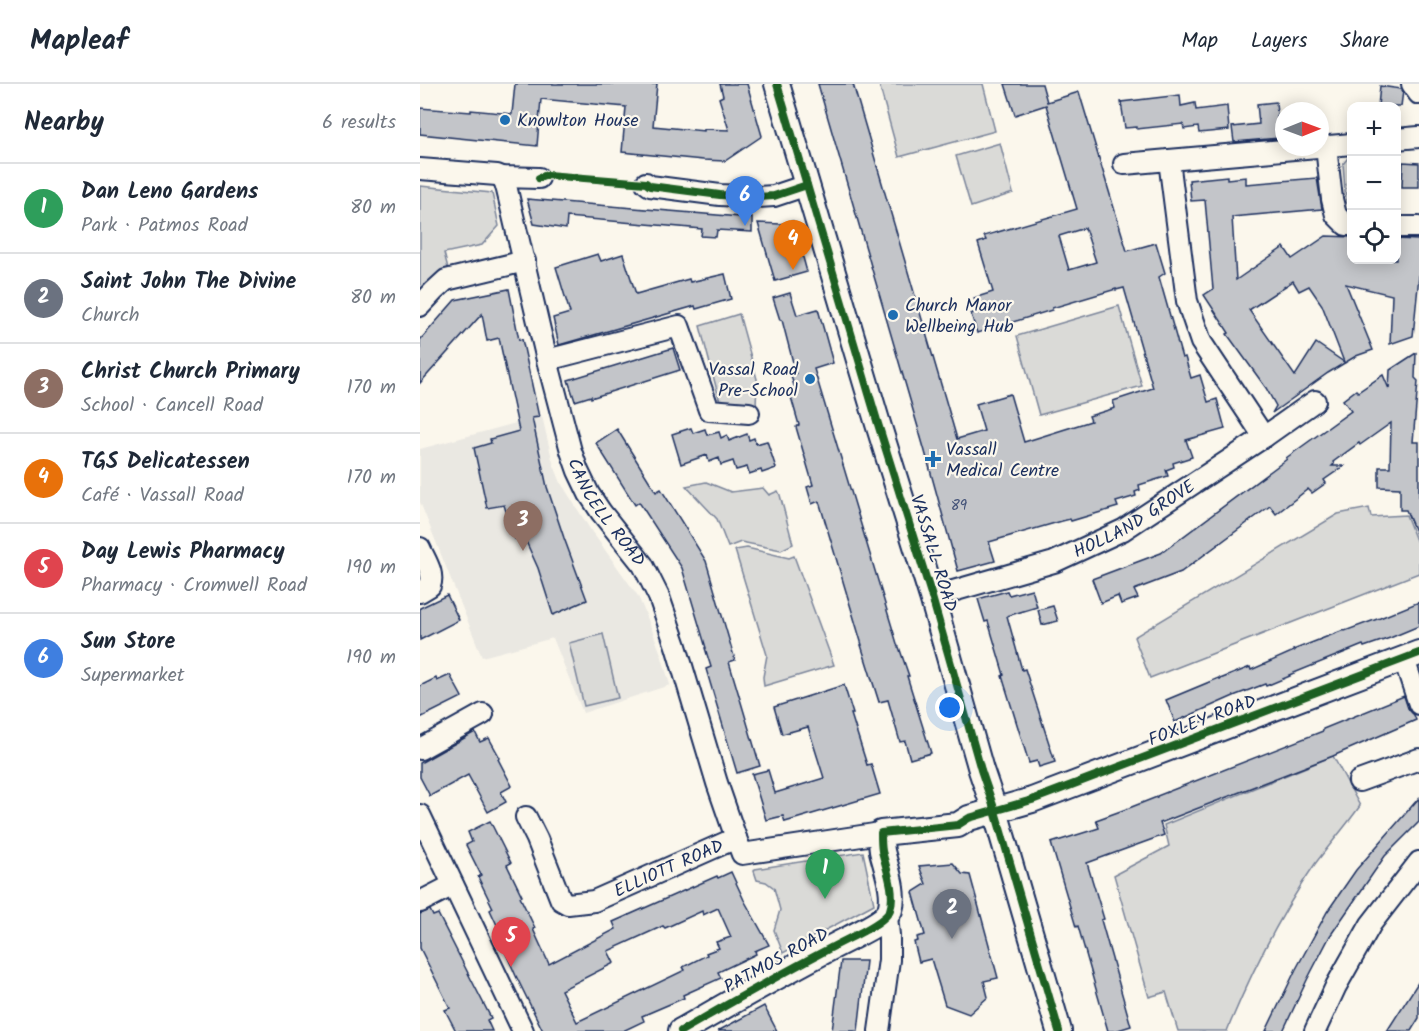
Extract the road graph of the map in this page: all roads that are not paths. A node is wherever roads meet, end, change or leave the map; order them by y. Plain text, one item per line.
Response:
1 (777, 84) edge
2 (1412, 84) edge
3 (1419, 94) edge
4 (1419, 137) edge
5 (1401, 139) edge
6 (1347, 145) edge
7 (1329, 147) edge
8 (1275, 151) edge
9 (1327, 156) edge
10 (1169, 160) junction
11 (1124, 164) dead end
12 (420, 169) edge
13 (501, 177) junction
14 (539, 178) dead end
15 (646, 183) dead end
16 (807, 185) junction
17 (1347, 225) edge
18 (1401, 227) edge
19 (1419, 227) edge
20 (525, 261) junction
21 (420, 306) edge
22 (547, 360) junction
23 (1315, 401) dead end
24 (749, 413) dead end
25 (1264, 437) junction
26 (420, 548) edge
27 (420, 592) edge
28 (932, 597) junction
29 (1411, 656) edge
30 (1419, 704) edge
31 (483, 714) dead end
32 (420, 749) edge
33 (1419, 759) edge
34 (1359, 781) dead end
35 (983, 815) junction
36 (526, 818) dead end
37 (422, 823) edge
38 (881, 833) junction
39 (736, 838) junction
40 (1419, 862) edge
41 (453, 885) junction
42 (420, 902) edge
43 (886, 917) junction
44 (523, 1031) edge
45 (681, 1031) edge
46 (879, 1031) edge
47 (1059, 1031) edge
48 (1315, 1031) edge

1 - 16 street, VASSALL ROAD
2 - 3 street
4 - 5 street
6 - 7 street
8 - 10 street
9 - 17 street
10 - 11 street
10 - 25 street
12 - 13 street
13 - 14 street
13 - 20 street, CANCELL ROAD
15 - 16 street
16 - 28 street, VASSALL ROAD
18 - 19 street
20 - 21 street
20 - 22 street, CANCELL ROAD
22 - 24 street
22 - 39 street, CANCELL ROAD
23 - 25 street, HOLLAND GROVE
25 - 28 street, HOLLAND GROVE
26 - 27 street
28 - 35 street, VASSALL ROAD
29 - 30 street
29 - 35 street, FOXLEY ROAD
31 - 32 street
33 - 34 street
35 - 38 street, ELLIOTT ROAD
35 - 47 street, VASSALL ROAD
36 - 39 street, ELLIOTT ROAD
37 - 41 street
38 - 39 street, ELLIOTT ROAD
38 - 43 street
40 - 48 street
41 - 42 street
41 - 44 street
43 - 45 street, PATMOS ROAD
43 - 46 street

